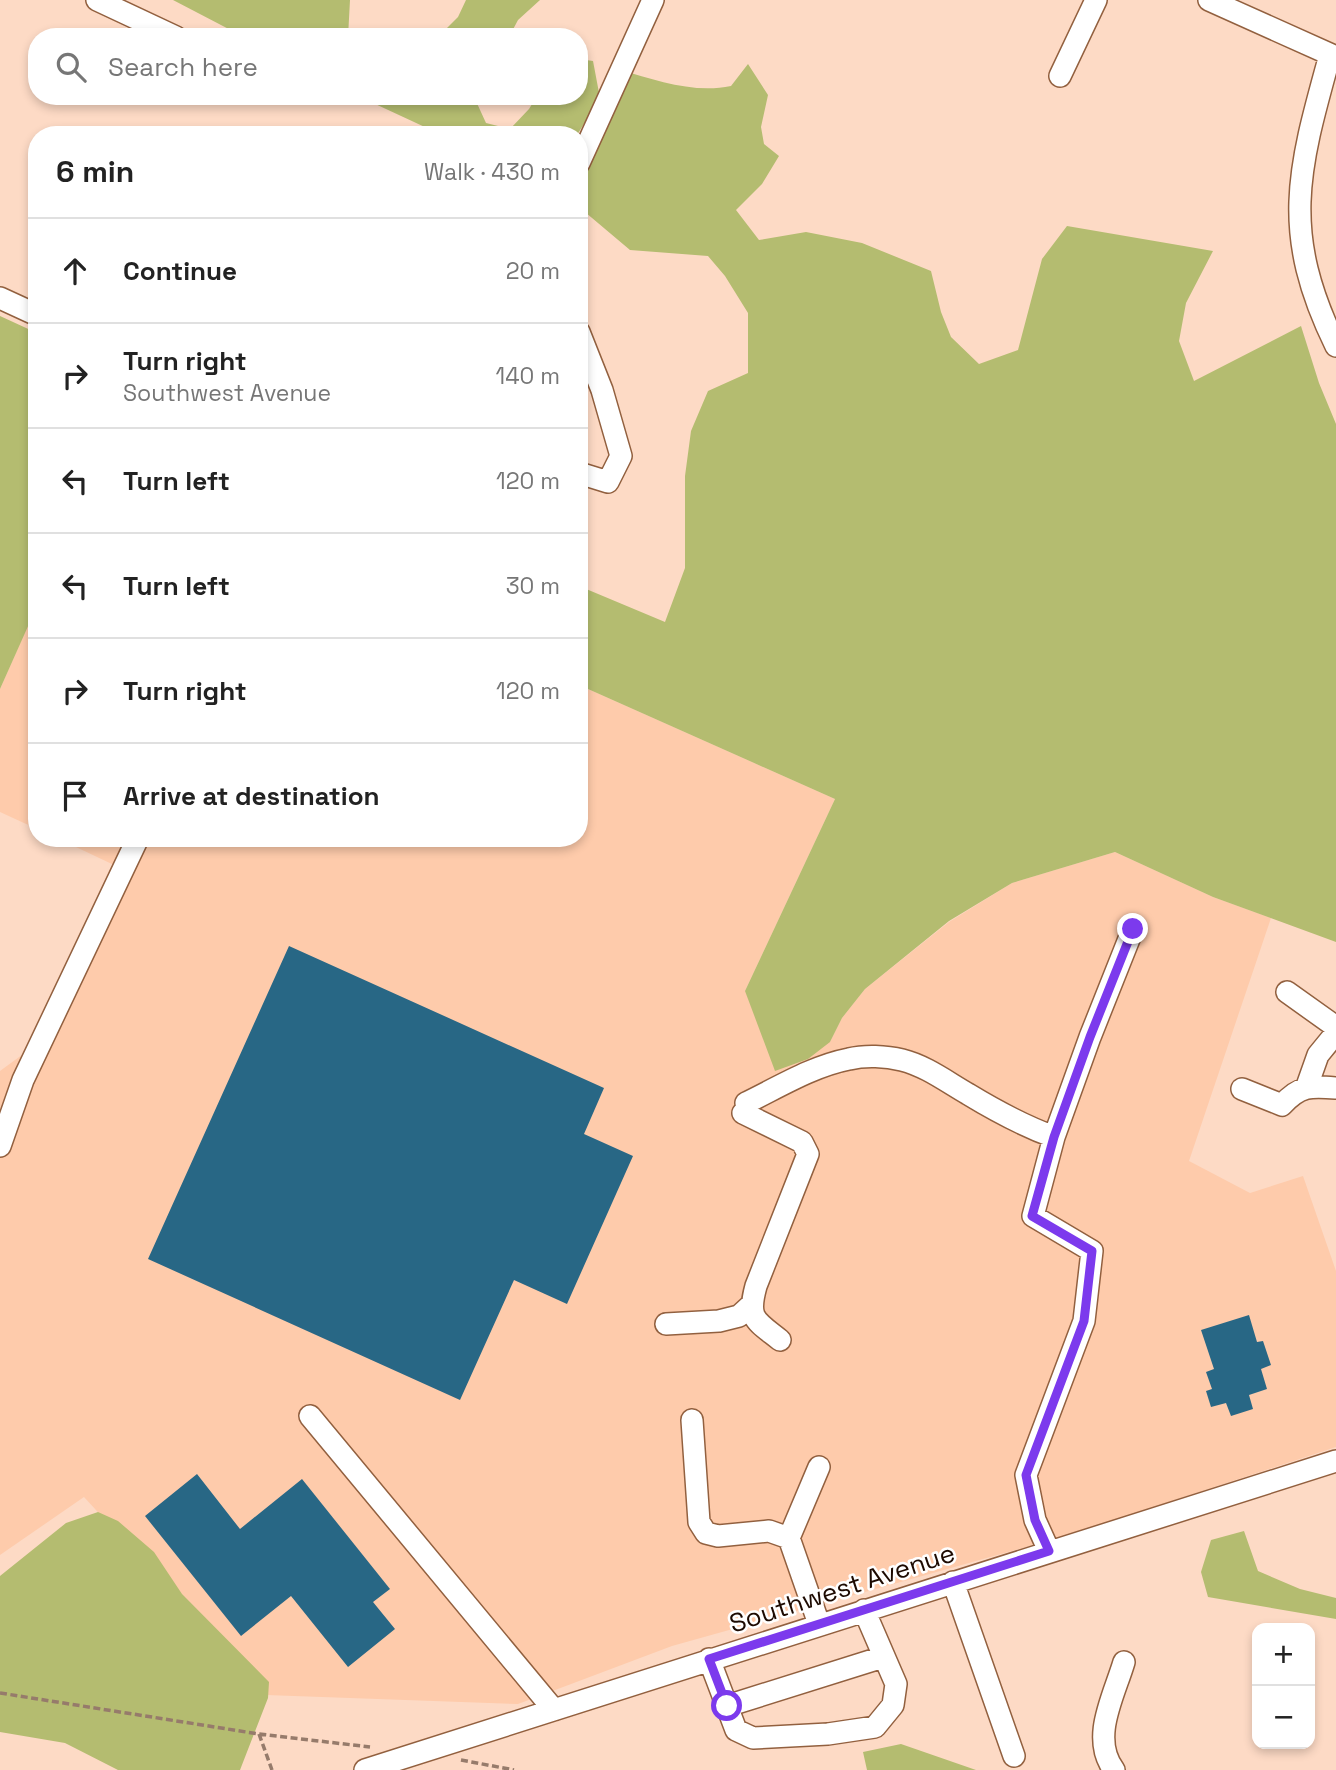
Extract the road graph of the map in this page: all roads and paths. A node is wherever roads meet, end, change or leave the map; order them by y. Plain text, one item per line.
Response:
1 (97, 0) edge
2 (653, 0) edge
3 (1096, 0) edge
4 (1209, 0) edge
5 (157, 28) edge
6 (1333, 56) edge
7 (1060, 76) dead end
8 (588, 143) edge
9 (0, 298) edge
10 (28, 311) edge
11 (1336, 346) edge
12 (588, 355) edge
13 (588, 475) edge
14 (134, 847) edge
15 (1133, 929) dead end
16 (1287, 992) dead end
17 (1336, 1027) edge
18 (1336, 1033) edge
19 (1307, 1086) junction
20 (1336, 1088) edge
21 (1242, 1089) dead end
22 (1054, 1137) junction
23 (0, 1146) edge
24 (751, 1305) junction
25 (666, 1324) dead end
26 (780, 1340) dead end
27 (310, 1416) dead end
28 (692, 1420) dead end
29 (1336, 1461) edge
30 (820, 1467) dead end
31 (789, 1538) junction
32 (1049, 1551) junction
33 (953, 1582) junction
34 (864, 1610) junction
35 (819, 1624) junction
36 (883, 1657) junction
37 (709, 1659) junction
38 (1124, 1662) dead end
39 (0, 1693) edge
40 (727, 1706) junction
41 (554, 1710) junction
42 (259, 1734) junction
43 (376, 1748) dead end
44 (1014, 1756) dead end
45 (452, 1758) dead end
46 (272, 1770) edge
47 (365, 1770) edge
48 (514, 1770) edge
49 (1114, 1770) edge

1 - 5 street
2 - 8 street
3 - 7 street
4 - 6 street
6 - 11 street
9 - 10 street
12 - 13 street
14 - 23 street
15 - 22 street
16 - 17 street
18 - 19 street
19 - 20 street
19 - 21 street
22 - 24 street
22 - 32 street
24 - 25 street
24 - 26 street
27 - 41 street
28 - 31 street
29 - 32 street, Southwest Avenue
30 - 31 street
31 - 35 street
32 - 33 street, Southwest Avenue
33 - 34 street, Southwest Avenue
33 - 44 street
34 - 35 street, Southwest Avenue
34 - 36 street
35 - 37 street, Southwest Avenue
36 - 40 street
36 - 40 street
37 - 40 street
37 - 41 street, Southwest Avenue
38 - 49 street
39 - 42 path
41 - 47 street, Southwest Avenue
42 - 43 path
42 - 46 path
45 - 48 path

